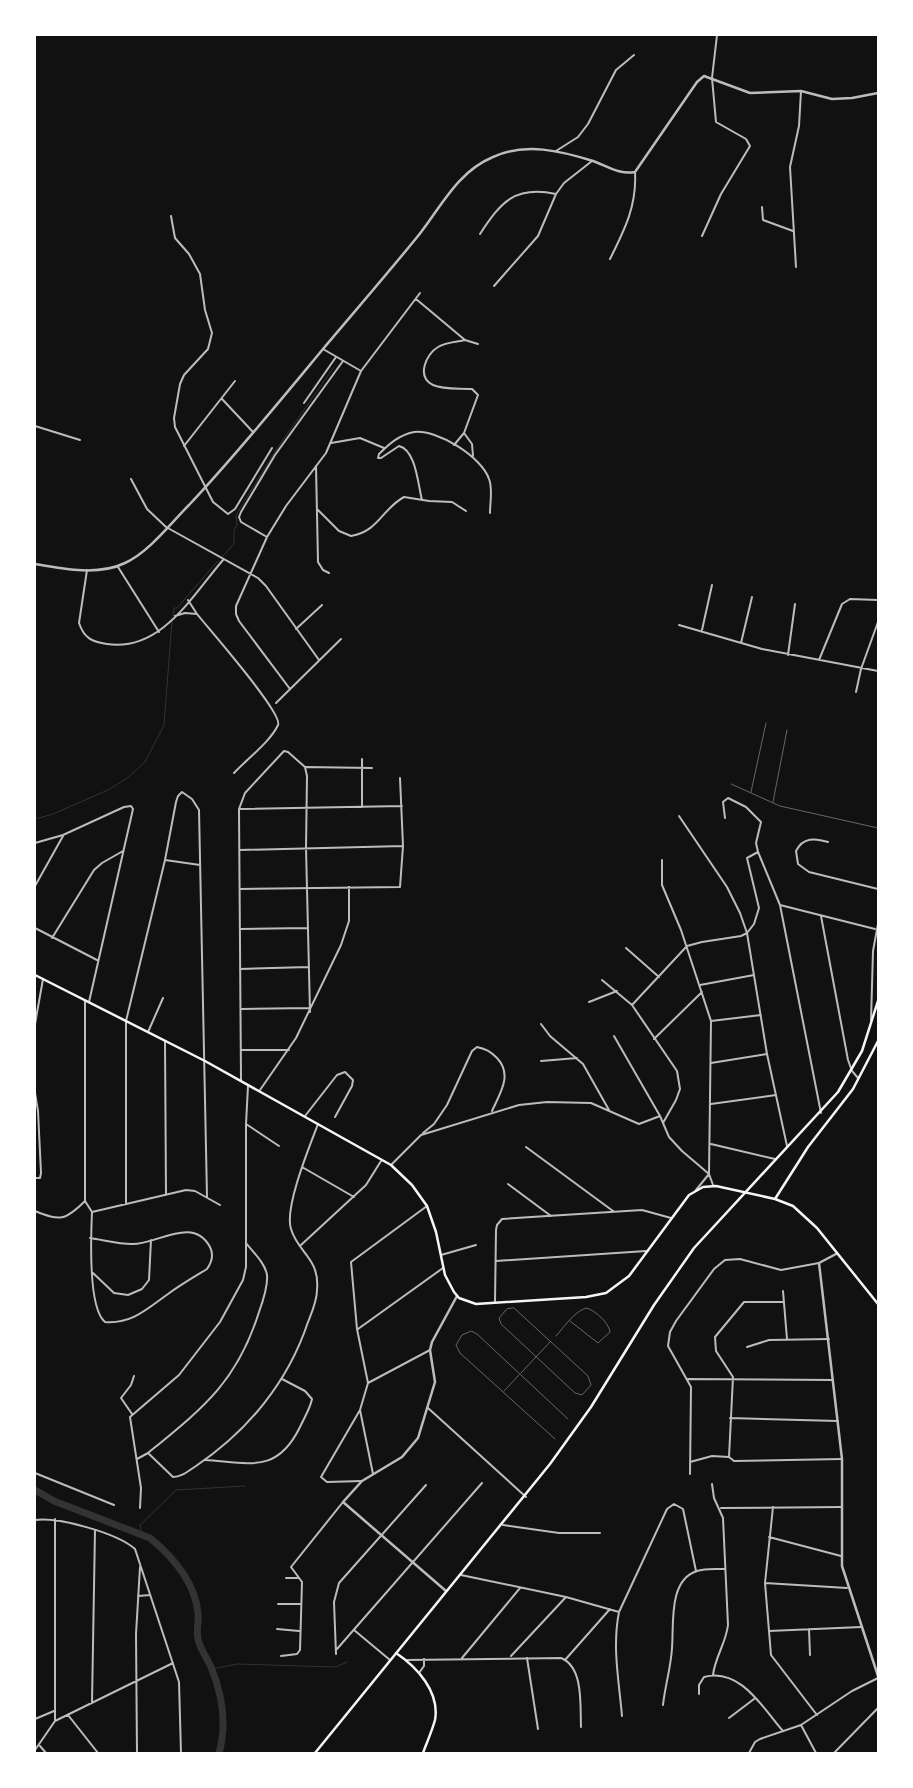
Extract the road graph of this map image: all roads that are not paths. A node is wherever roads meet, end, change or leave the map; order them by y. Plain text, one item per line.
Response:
1 (717, 35) edge
2 (634, 55) dead end
3 (712, 78) junction
4 (801, 91) junction
5 (878, 93) edge
6 (556, 152) junction
7 (592, 161) junction
8 (634, 172) junction
9 (556, 194) junction
10 (762, 207) dead end
11 (171, 216) dead end
12 (793, 231) junction
13 (480, 234) dead end
14 (702, 236) dead end
15 (610, 259) dead end
16 (796, 267) dead end
17 (494, 286) dead end
18 (420, 294) dead end
19 (416, 299) junction
20 (465, 340) junction
21 (478, 344) dead end
22 (323, 349) junction
23 (336, 357) junction
24 (343, 361) junction
25 (361, 371) junction
26 (235, 381) dead end
27 (222, 399) junction
28 (304, 403) dead end
29 (35, 426) edge
30 (253, 432) junction
31 (464, 433) junction
32 (80, 440) dead end
33 (331, 443) junction
34 (454, 445) junction
35 (184, 446) junction
36 (272, 448) dead end
37 (384, 448) junction
38 (473, 456) junction
39 (316, 466) junction
40 (131, 479) dead end
41 (205, 487) junction
42 (422, 500) junction
43 (318, 510) junction
44 (466, 511) dead end
45 (490, 513) dead end
46 (166, 527) junction
47 (267, 537) junction
48 (222, 560) junction
49 (35, 564) edge
50 (118, 566) junction
51 (87, 570) junction
52 (249, 573) junction
53 (329, 573) dead end
54 (712, 585) dead end
55 (752, 597) dead end
56 (188, 600) junction
57 (878, 600) edge
58 (795, 604) dead end
59 (322, 605) dead end
60 (197, 614) junction
61 (175, 616) junction
62 (878, 622) edge
63 (678, 625) dead end
64 (296, 629) junction
65 (702, 630) junction
66 (160, 632) junction
67 (341, 639) dead end
68 (741, 643) junction
69 (788, 655) junction
70 (319, 660) junction
71 (819, 660) junction
72 (861, 668) junction
73 (878, 672) edge
74 (290, 689) junction
75 (856, 692) dead end
76 (276, 703) dead end
77 (766, 723) dead end
78 (787, 730) dead end
79 (362, 760) dead end
80 (305, 767) junction
81 (362, 767) junction
82 (372, 768) dead end
83 (234, 773) dead end
84 (400, 778) dead end
85 (731, 784) dead end
86 (751, 794) junction
87 (773, 804) junction
88 (402, 806) junction
89 (307, 807) junction
90 (362, 807) junction
91 (239, 809) junction
92 (679, 816) dead end
93 (725, 818) dead end
94 (878, 828) edge
95 (64, 835) junction
96 (828, 842) dead end
97 (35, 844) edge
98 (403, 846) junction
99 (306, 848) junction
100 (240, 850) junction
101 (123, 851) junction
102 (758, 852) junction
103 (165, 860) junction
104 (662, 860) dead end
105 (200, 865) junction
106 (35, 886) edge
107 (349, 887) junction
108 (308, 888) junction
109 (240, 889) junction
110 (878, 889) edge
111 (780, 906) junction
112 (821, 916) junction
113 (878, 924) edge
114 (35, 928) edge
115 (308, 928) junction
116 (240, 929) junction
117 (876, 930) junction
118 (747, 933) junction
119 (52, 938) junction
120 (687, 946) junction
121 (626, 948) dead end
122 (97, 960) junction
123 (309, 967) junction
124 (240, 969) junction
125 (35, 975) edge
126 (755, 975) junction
127 (659, 976) junction
128 (43, 979) junction
129 (602, 980) dead end
130 (700, 985) junction
131 (618, 991) junction
132 (702, 992) junction
133 (163, 998) dead end
134 (85, 1000) junction
135 (89, 1002) junction
136 (589, 1002) dead end
137 (878, 1002) edge
138 (632, 1005) junction
139 (310, 1008) junction
140 (241, 1009) junction
141 (310, 1012) junction
142 (761, 1015) junction
143 (711, 1021) junction
144 (126, 1022) junction
145 (35, 1024) edge
146 (541, 1024) dead end
147 (871, 1029) junction
148 (148, 1032) junction
149 (614, 1036) dead end
150 (654, 1039) junction
151 (165, 1041) junction
152 (878, 1041) edge
153 (241, 1050) junction
154 (289, 1050) junction
155 (767, 1054) junction
156 (577, 1058) junction
157 (205, 1061) junction
158 (541, 1061) dead end
159 (711, 1063) junction
160 (852, 1072) junction
161 (241, 1080) junction
162 (859, 1080) junction
163 (248, 1084) junction
164 (260, 1090) junction
165 (35, 1094) edge
166 (776, 1095) junction
167 (711, 1104) junction
168 (609, 1110) junction
169 (492, 1112) junction
170 (821, 1113) junction
171 (305, 1116) junction
172 (660, 1116) junction
173 (335, 1117) dead end
174 (663, 1123) junction
175 (246, 1124) junction
176 (318, 1124) junction
177 (421, 1134) junction
178 (711, 1144) junction
179 (279, 1146) dead end
180 (526, 1148) dead end
181 (788, 1148) junction
182 (777, 1159) junction
183 (381, 1160) junction
184 (391, 1166) junction
185 (301, 1167) junction
186 (710, 1174) junction
187 (35, 1178) edge
188 (508, 1184) dead end
189 (713, 1185) junction
190 (696, 1190) junction
191 (746, 1192) junction
192 (166, 1194) junction
193 (206, 1197) junction
194 (354, 1197) junction
195 (775, 1199) junction
196 (85, 1202) junction
197 (126, 1204) junction
198 (220, 1205) dead end
199 (427, 1206) junction
200 (35, 1211) edge
201 (613, 1211) junction
202 (92, 1212) junction
203 (551, 1216) junction
204 (671, 1218) junction
205 (90, 1238) junction
206 (151, 1240) junction
207 (245, 1242) junction
208 (476, 1245) dead end
209 (301, 1246) junction
210 (646, 1251) junction
211 (836, 1254) junction
212 (441, 1255) junction
213 (496, 1261) junction
214 (819, 1263) junction
215 (444, 1268) junction
216 (92, 1273) junction
217 (783, 1291) dead end
218 (457, 1296) junction
219 (784, 1302) junction
220 (495, 1303) junction
221 (878, 1304) edge
222 (570, 1321) junction
223 (356, 1329) junction
224 (556, 1336) dead end
225 (787, 1338) junction
226 (829, 1339) junction
227 (551, 1342) junction
228 (747, 1347) dead end
229 (430, 1350) junction
230 (536, 1357) junction
231 (520, 1374) junction
232 (134, 1376) dead end
233 (282, 1379) junction
234 (688, 1380) junction
235 (733, 1380) junction
236 (833, 1380) junction
237 (368, 1383) junction
238 (503, 1392) junction
239 (428, 1408) junction
240 (360, 1410) junction
241 (132, 1414) junction
242 (729, 1418) junction
243 (568, 1419) dead end
244 (838, 1421) junction
245 (555, 1439) dead end
246 (148, 1453) junction
247 (729, 1457) junction
248 (842, 1459) junction
249 (137, 1460) junction
250 (205, 1460) junction
251 (690, 1462) junction
252 (35, 1473) edge
253 (373, 1474) junction
254 (690, 1474) dead end
255 (362, 1481) junction
256 (482, 1483) dead end
257 (712, 1484) dead end
258 (426, 1485) dead end
259 (526, 1496) junction
260 (343, 1502) junction
261 (114, 1505) dead end
262 (773, 1507) junction
263 (841, 1507) junction
264 (140, 1508) dead end
265 (720, 1508) junction
266 (55, 1519) junction
267 (35, 1520) edge
268 (503, 1525) junction
269 (95, 1530) junction
270 (600, 1532) dead end
271 (381, 1535) junction
272 (769, 1537) junction
273 (840, 1556) junction
274 (413, 1562) junction
275 (141, 1565) junction
276 (724, 1569) junction
277 (696, 1571) junction
278 (460, 1575) junction
279 (286, 1578) dead end
280 (299, 1578) junction
281 (765, 1583) junction
282 (520, 1588) junction
283 (847, 1588) junction
284 (446, 1591) junction
285 (151, 1595) junction
286 (138, 1596) junction
287 (566, 1597) junction
288 (278, 1604) dead end
289 (300, 1604) junction
290 (610, 1609) junction
291 (619, 1612) junction
292 (860, 1627) junction
293 (809, 1628) junction
294 (277, 1629) dead end
295 (299, 1630) junction
296 (354, 1630) junction
297 (769, 1630) junction
298 (337, 1649) junction
299 (396, 1653) junction
300 (336, 1654) dead end
301 (810, 1655) dead end
302 (281, 1656) dead end
303 (511, 1657) junction
304 (527, 1658) junction
305 (424, 1659) junction
306 (462, 1659) junction
307 (390, 1660) junction
308 (407, 1660) junction
309 (566, 1660) junction
310 (173, 1663) junction
311 (419, 1673) junction
312 (713, 1676) junction
313 (878, 1677) edge
314 (136, 1682) junction
315 (700, 1694) dead end
316 (754, 1699) junction
317 (92, 1703) junction
318 (663, 1705) dead end
319 (878, 1708) edge
320 (54, 1711) junction
321 (68, 1715) junction
322 (817, 1715) junction
323 (622, 1716) dead end
324 (729, 1718) dead end
325 (35, 1719) edge
326 (55, 1721) junction
327 (801, 1725) junction
328 (581, 1728) dead end
329 (538, 1729) dead end
330 (783, 1731) junction
331 (40, 1746) junction
332 (35, 1750) edge
333 (46, 1753) edge
334 (98, 1753) edge
335 (137, 1753) edge
336 (181, 1753) edge
337 (315, 1753) edge
338 (423, 1753) edge
339 (749, 1753) edge
340 (816, 1753) edge
341 (834, 1753) edge

1 - 3 street
2 - 6 street
3 - 4 street
3 - 8 street
3 - 14 street
4 - 5 street
4 - 12 street
6 - 7 street
6 - 22 street
7 - 8 street
7 - 9 street
8 - 15 street
9 - 13 street
9 - 17 street
10 - 12 street
11 - 35 street
12 - 16 street
18 - 19 street
19 - 20 street
19 - 25 street
20 - 21 street
20 - 31 street
22 - 23 street
22 - 30 street
23 - 24 street
23 - 28 street
24 - 25 street
24 - 47 street
25 - 33 street
26 - 27 street
27 - 30 street
27 - 35 street
29 - 32 street
30 - 41 street
31 - 34 street
31 - 38 street
33 - 37 street
33 - 39 street
34 - 37 street
34 - 38 street
35 - 41 street
36 - 41 street
37 - 42 street
38 - 45 street
39 - 43 street
39 - 47 street
40 - 46 street
41 - 46 street
42 - 43 street
42 - 44 street
43 - 53 street
46 - 48 street
46 - 50 street
47 - 52 street
48 - 52 street
48 - 56 street
49 - 51 street
50 - 51 street
50 - 66 street
51 - 66 street
52 - 64 street
52 - 74 street
54 - 65 street
55 - 68 street
56 - 60 street
56 - 61 street
57 - 71 street
58 - 69 street
59 - 64 street
60 - 61 street
60 - 83 street
61 - 66 street
62 - 72 street
63 - 65 street
64 - 70 street
65 - 68 street
67 - 70 street
68 - 69 street
69 - 71 street
70 - 74 street
71 - 72 street
72 - 73 street
72 - 75 street
74 - 76 street
77 - 86 lane
78 - 87 lane
79 - 81 street
80 - 81 street
80 - 89 street
80 - 91 street
81 - 82 street
81 - 90 street
84 - 88 street
85 - 86 lane
86 - 87 lane
87 - 94 lane
88 - 90 street
88 - 98 street
89 - 90 street
89 - 91 street
89 - 99 street
91 - 100 street
92 - 118 street
93 - 102 street
95 - 97 street
95 - 101 street
95 - 106 street
96 - 110 street
98 - 99 street
98 - 107 street
99 - 100 street
99 - 108 street
100 - 109 street
101 - 119 street
101 - 122 street
102 - 111 street
102 - 118 street
103 - 105 street
103 - 105 street
103 - 144 street
104 - 120 street
105 - 157 street
107 - 108 street
107 - 141 street
108 - 109 street
108 - 115 street
109 - 116 street
111 - 112 street
111 - 170 street
112 - 117 street
112 - 160 street
113 - 117 street
114 - 119 street
115 - 116 street
115 - 123 street
116 - 124 street
117 - 147 street
118 - 120 street
118 - 126 street
119 - 122 street
120 - 127 street
120 - 130 street
121 - 127 street
122 - 135 street
123 - 124 street
123 - 139 street
124 - 140 street
125 - 128 main road
126 - 130 street
126 - 142 street
127 - 138 street
128 - 134 main road
128 - 145 street
129 - 131 street
130 - 132 street
131 - 136 street
131 - 138 street
132 - 143 street
132 - 150 street
133 - 148 street
134 - 135 main road
134 - 196 street
135 - 144 main road
137 - 147 main road
138 - 150 street
139 - 140 street
139 - 141 street
140 - 153 street
141 - 154 street
142 - 143 street
142 - 155 street
143 - 159 street
144 - 148 main road
144 - 197 street
146 - 156 street
147 - 160 main road
148 - 151 main road
149 - 172 street
150 - 174 street
151 - 157 main road
151 - 192 street
152 - 162 main road
153 - 154 street
153 - 161 street
154 - 164 street
155 - 159 street
155 - 166 street
156 - 158 street
156 - 168 street
157 - 161 main road
157 - 193 street
159 - 167 street
160 - 162 street
160 - 170 main road
161 - 163 main road
162 - 195 main road
163 - 164 main road
163 - 175 street
164 - 171 main road
165 - 187 street
166 - 167 street
166 - 181 street
167 - 178 street
168 - 169 street
168 - 172 street
169 - 177 street
169 - 177 street
170 - 181 main road
171 - 173 street
171 - 176 main road
172 - 174 street
174 - 186 street
175 - 179 street
175 - 207 street
176 - 183 main road
176 - 185 street
177 - 184 street
178 - 182 street
178 - 186 street
180 - 201 street
181 - 182 main road
182 - 191 main road
183 - 184 main road
183 - 194 street
184 - 199 main road
185 - 194 street
185 - 209 street
186 - 189 street
186 - 190 street
188 - 203 street
189 - 190 main road
189 - 191 main road
190 - 204 main road
191 - 195 main road
191 - 259 main road
192 - 193 street
192 - 197 street
193 - 198 street
194 - 209 street
195 - 211 main road
196 - 200 street
196 - 202 street
197 - 202 street
199 - 212 main road
199 - 223 street
201 - 203 street
201 - 204 street
202 - 205 street
203 - 213 street
204 - 210 main road
205 - 206 street
205 - 216 street
206 - 216 street
206 - 216 street
207 - 241 street
207 - 246 street
208 - 212 street
209 - 233 street
210 - 213 street
210 - 220 main road
211 - 214 street
211 - 221 main road
212 - 215 main road
213 - 220 street
214 - 226 street
214 - 234 street
215 - 218 main road
215 - 223 street
217 - 219 street
218 - 220 main road
218 - 229 street
219 - 225 street
219 - 235 street
222 - 222 lane
222 - 224 lane
223 - 237 street
225 - 226 street
225 - 228 street
226 - 236 street
227 - 230 lane
227 - 230 lane
227 - 230 lane
229 - 237 street
229 - 239 street
230 - 231 lane
231 - 238 lane
231 - 238 lane
231 - 243 lane
232 - 241 street
233 - 250 street
233 - 250 street
234 - 235 street
234 - 251 street
235 - 236 street
235 - 242 street
236 - 244 street
237 - 240 street
238 - 245 lane
239 - 253 street
239 - 259 street
240 - 253 street
240 - 255 street
241 - 249 street
242 - 244 street
242 - 247 street
244 - 248 street
246 - 249 street
246 - 250 street
247 - 248 street
247 - 251 street
248 - 263 street
249 - 264 street
251 - 254 street
252 - 261 street
253 - 255 street
255 - 260 street
256 - 274 street
257 - 265 street
258 - 271 street
259 - 268 main road
260 - 271 street
260 - 280 street
262 - 263 street
262 - 265 street
262 - 272 street
263 - 273 street
265 - 276 street
266 - 267 street
266 - 269 street
266 - 320 street
268 - 270 street
268 - 278 main road
269 - 275 street
269 - 317 street
271 - 274 street
271 - 298 street
272 - 273 street
272 - 281 street
273 - 283 street
274 - 284 street
274 - 296 street
275 - 285 street
275 - 286 street
276 - 277 street
276 - 312 street
277 - 291 street
277 - 318 street
278 - 282 street
278 - 284 main road
279 - 280 street
280 - 289 street
281 - 283 street
281 - 297 street
282 - 287 street
282 - 306 street
283 - 292 street
284 - 299 main road
285 - 286 street
285 - 310 street
286 - 314 street
287 - 290 street
287 - 303 street
288 - 289 street
289 - 295 street
290 - 291 street
290 - 309 street
291 - 323 street
292 - 293 street
292 - 313 street
293 - 297 street
293 - 301 street
294 - 295 street
295 - 302 street
296 - 298 street
296 - 307 street
297 - 322 street
298 - 300 street
299 - 307 main road
299 - 308 main road
303 - 304 street
303 - 306 street
304 - 309 street
304 - 329 street
305 - 306 street
305 - 308 street
305 - 311 street
307 - 337 main road
308 - 311 main road
309 - 328 street
310 - 314 street
310 - 336 street
311 - 338 main road
312 - 315 street
312 - 316 street
313 - 322 street
314 - 317 street
314 - 335 street
316 - 324 street
316 - 330 street
317 - 321 street
319 - 341 street
320 - 325 street
320 - 326 street
321 - 326 street
321 - 334 street
322 - 327 street
326 - 331 street
327 - 330 street
327 - 340 street
330 - 339 street
331 - 332 street
331 - 333 street

